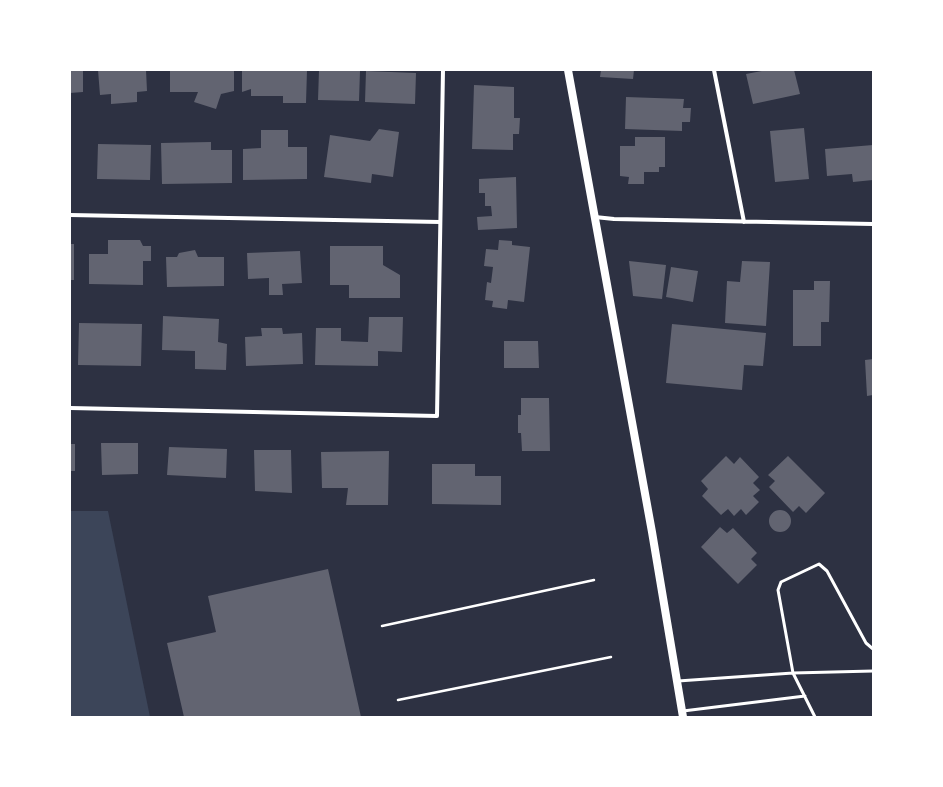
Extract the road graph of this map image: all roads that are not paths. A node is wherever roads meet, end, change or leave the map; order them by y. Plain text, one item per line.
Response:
1 (443, 70) edge
2 (568, 70) edge
3 (714, 70) edge
4 (70, 215) edge
5 (595, 217) junction
6 (440, 222) junction
7 (744, 222) junction
8 (873, 224) edge
9 (70, 408) edge
10 (873, 649) edge
11 (872, 672) edge
12 (793, 673) junction
13 (678, 680) junction
14 (805, 696) junction
15 (682, 714) edge
16 (815, 717) edge

1 - 6 street
2 - 5 main road
3 - 7 street
4 - 6 street
5 - 7 street
5 - 13 main road
6 - 9 street
7 - 8 street
10 - 12 lane
11 - 12 lane
12 - 13 lane
12 - 14 lane
13 - 15 main road
14 - 15 lane
14 - 16 lane

